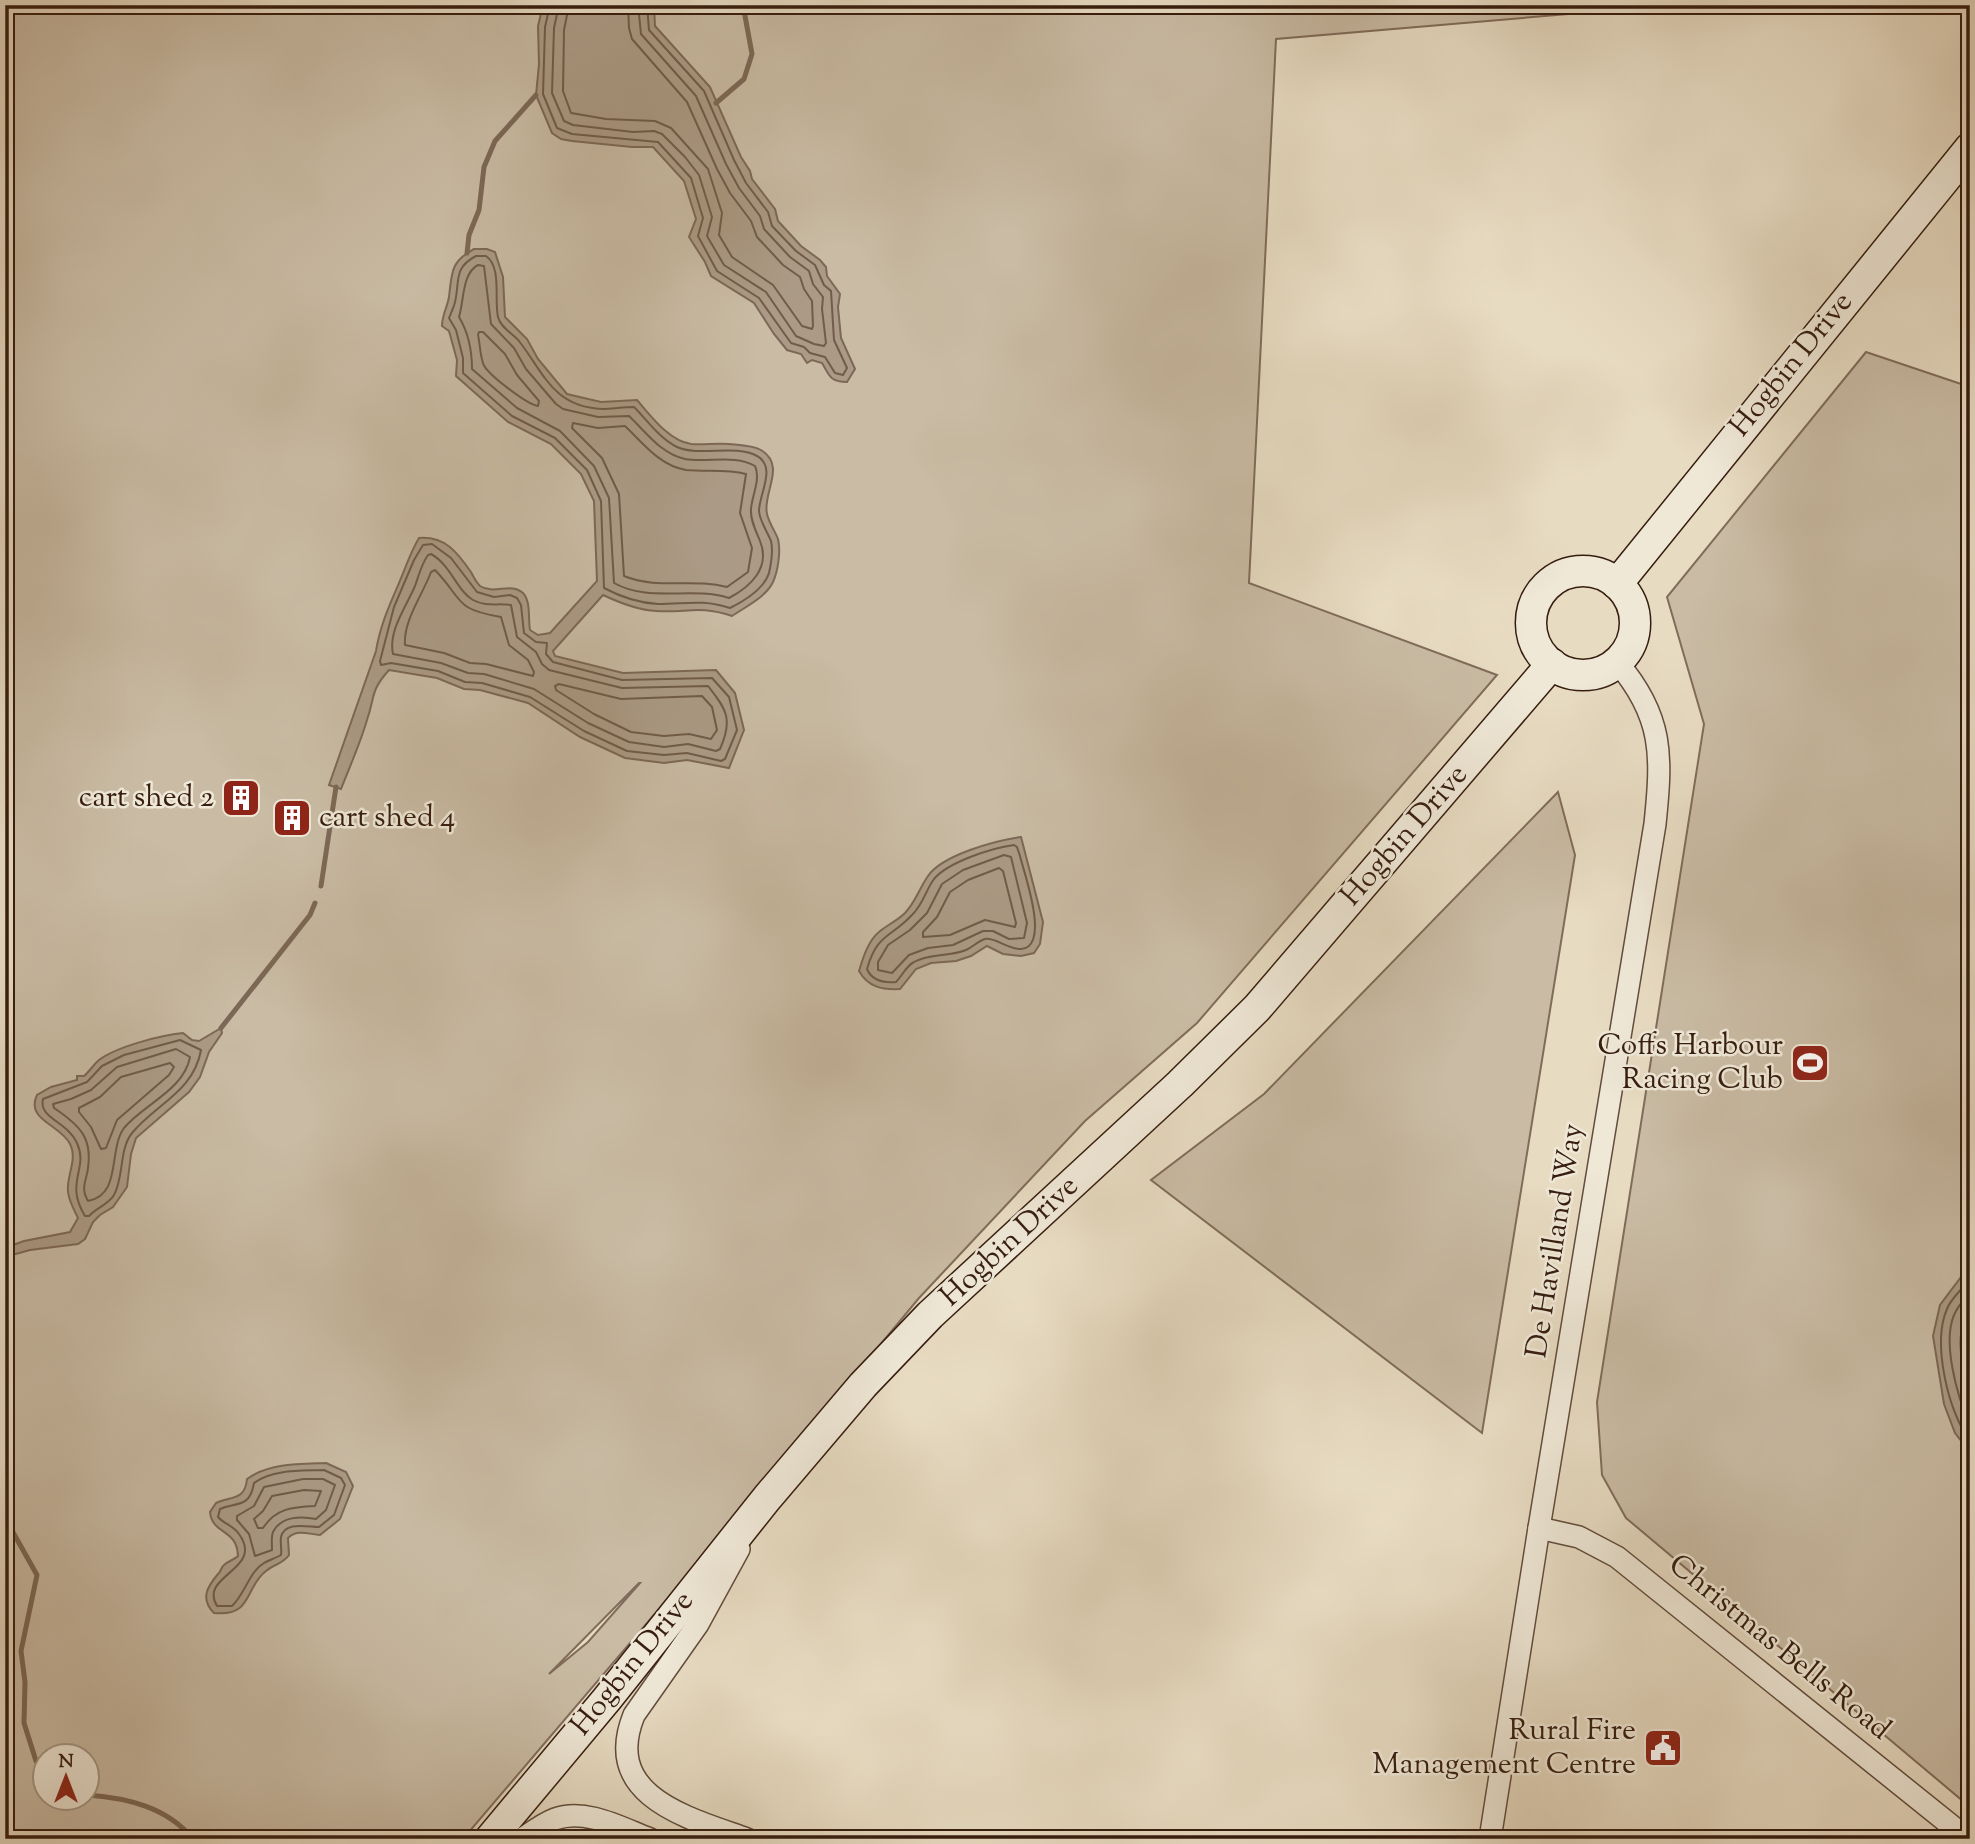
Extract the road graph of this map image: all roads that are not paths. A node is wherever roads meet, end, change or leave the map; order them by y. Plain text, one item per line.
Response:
1 (1970, 148) edge
2 (1617, 584) junction
3 (1617, 662) junction
4 (1552, 664) junction
5 (767, 1499) junction
6 (1539, 1528) junction
7 (490, 1839) edge
8 (522, 1839) edge
9 (650, 1839) edge
10 (747, 1839) edge
11 (1490, 1839) edge
12 (1968, 1839) edge

1 - 2 main road, Hogbin Drive
2 - 3 main road
2 - 4 main road
3 - 4 main road
3 - 6 street, De Havilland Way
4 - 5 main road, Hogbin Drive
5 - 7 main road, Hogbin Drive
5 - 10 street
6 - 11 street, De Havilland Way
6 - 12 street, Christmas Bells Road
8 - 9 street

